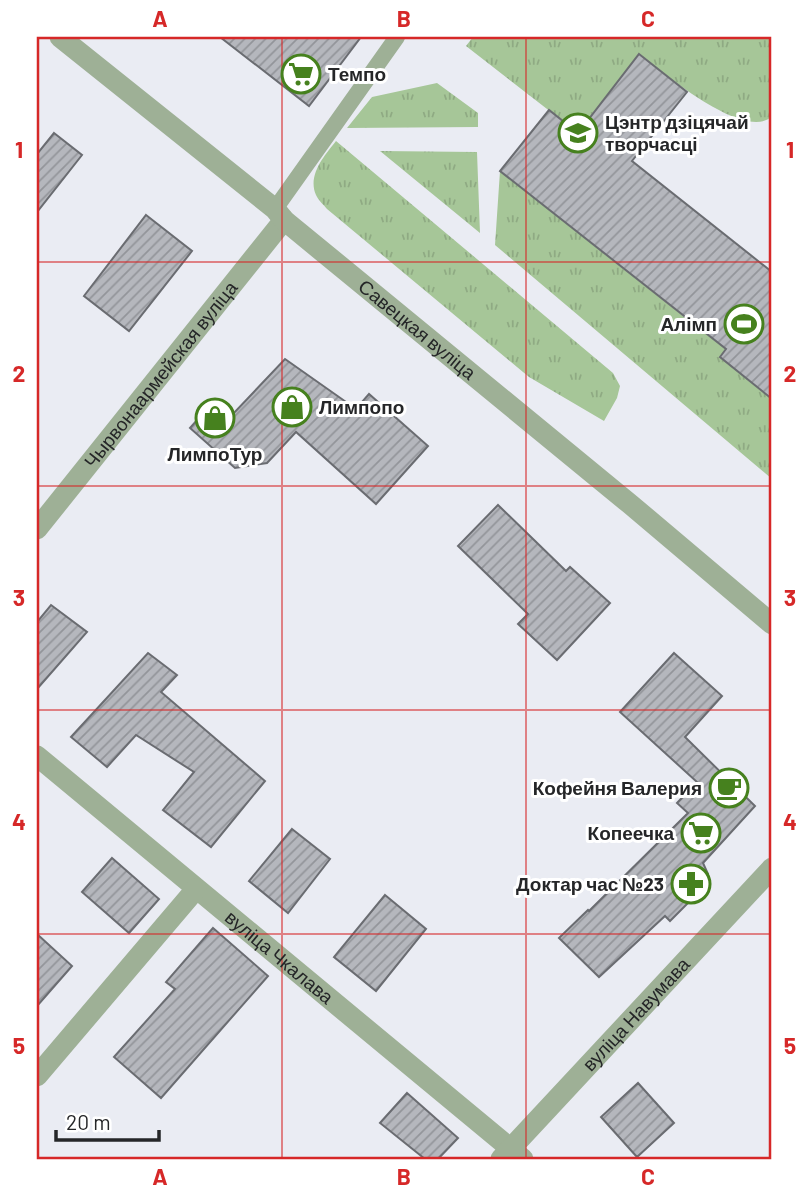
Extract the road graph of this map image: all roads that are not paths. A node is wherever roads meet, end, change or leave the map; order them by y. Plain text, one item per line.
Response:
1 (60, 37) edge
2 (397, 37) edge
3 (280, 214) junction
4 (37, 529) edge
5 (772, 624) edge
6 (37, 756) edge
7 (772, 868) edge
8 (196, 888) junction
9 (37, 1076) edge
10 (511, 1156) edge

1 - 3 street, Савецкая вуліца
2 - 3 lane
3 - 4 street, Чырвонаармейская вуліца
3 - 5 street, Савецкая вуліца
6 - 8 street, вуліца Чкалава
7 - 10 street, вуліца Навумава
8 - 9 street
8 - 10 street, вуліца Чкалава

